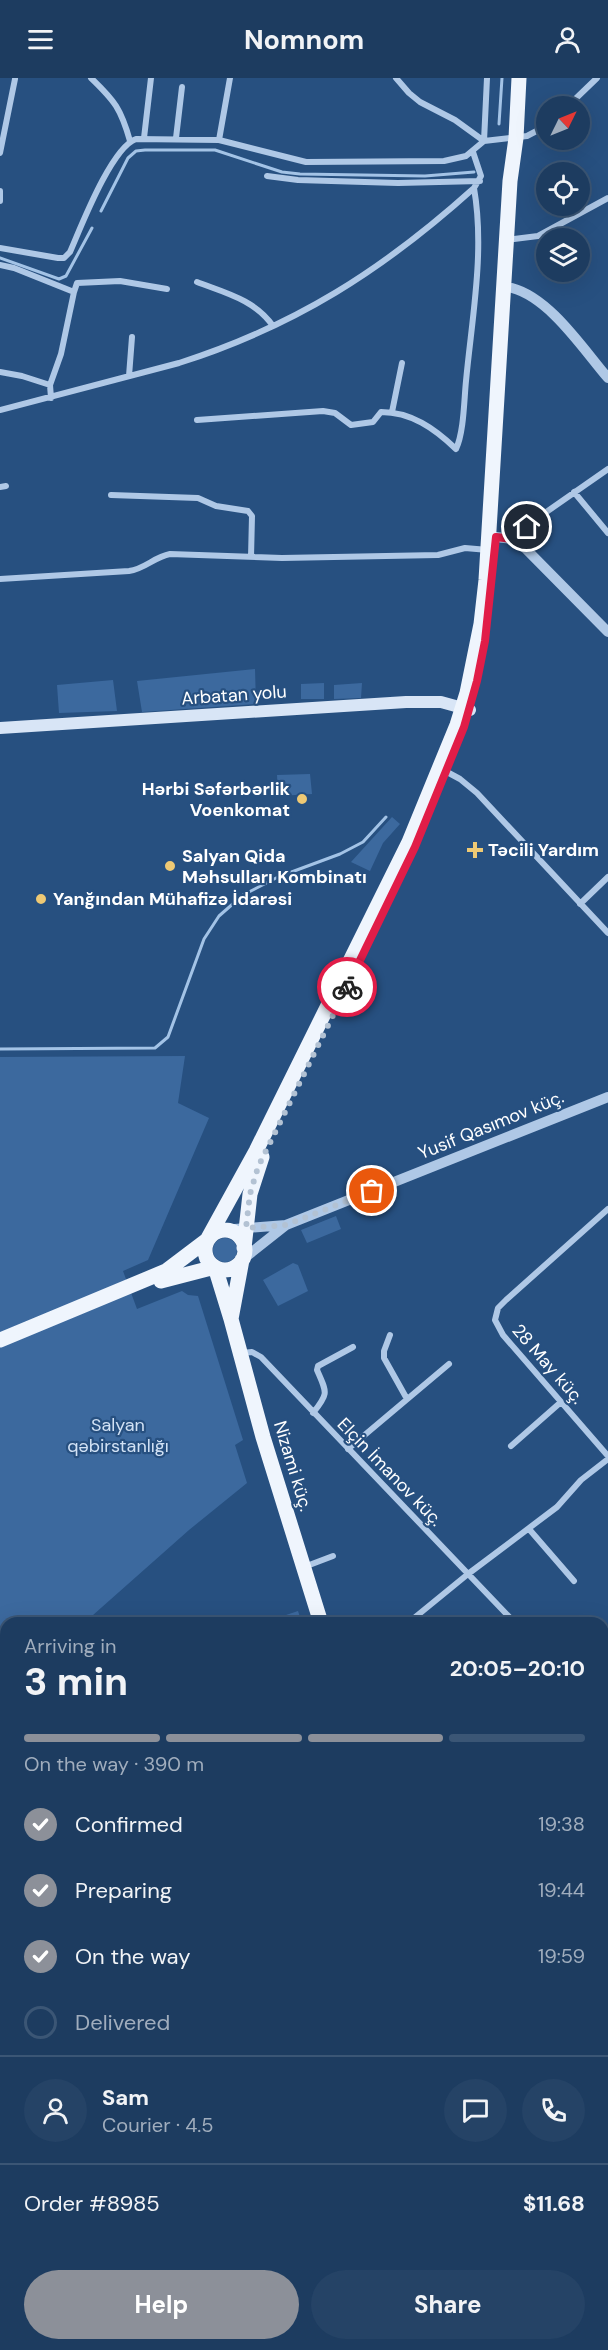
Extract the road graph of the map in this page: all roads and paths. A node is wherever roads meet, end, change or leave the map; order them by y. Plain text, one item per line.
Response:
1 (91, 78) edge
2 (151, 78) edge
3 (230, 78) edge
4 (396, 78) edge
5 (487, 78) edge
6 (519, 78) edge
7 (597, 78) edge
8 (15, 79) edge
9 (182, 87) dead end
10 (578, 96) edge
11 (536, 132) edge
12 (144, 138) junction
13 (176, 138) junction
14 (516, 138) junction
15 (219, 140) junction
16 (130, 141) junction
17 (484, 141) junction
18 (473, 152) junction
19 (0, 153) edge
20 (267, 176) dead end
21 (480, 181) junction
22 (474, 188) junction
23 (0, 191) edge
24 (608, 198) edge
25 (0, 201) edge
26 (514, 239) junction
27 (0, 248) edge
28 (0, 265) edge
29 (197, 282) dead end
30 (512, 288) junction
31 (167, 289) dead end
32 (74, 292) junction
33 (273, 326) junction
34 (132, 337) dead end
35 (402, 363) dead end
36 (0, 372) edge
37 (129, 376) junction
38 (608, 378) edge
39 (50, 385) junction
40 (51, 398) junction
41 (0, 410) edge
42 (393, 412) junction
43 (197, 420) dead end
44 (608, 468) edge
45 (574, 492) junction
46 (111, 495) dead end
47 (608, 533) edge
48 (496, 537) junction
49 (513, 539) junction
50 (488, 550) junction
51 (251, 557) junction
52 (0, 579) edge
53 (608, 632) edge
54 (466, 709) junction
55 (0, 728) edge
56 (447, 772) junction
57 (608, 877) edge
58 (580, 904) junction
59 (608, 933) edge
60 (608, 1096) edge
61 (607, 1212) edge
62 (286, 1225) junction
63 (246, 1228) junction
64 (222, 1230) junction
65 (207, 1240) junction
66 (243, 1254) junction
67 (215, 1267) junction
68 (231, 1319) junction
69 (390, 1335) dead end
70 (0, 1340) edge
71 (0, 1347) edge
72 (353, 1347) dead end
73 (240, 1353) junction
74 (449, 1364) dead end
75 (407, 1399) junction
76 (561, 1402) junction
77 (313, 1413) junction
78 (511, 1446) dead end
79 (348, 1449) junction
80 (608, 1458) edge
81 (529, 1528) junction
82 (333, 1556) dead end
83 (303, 1568) junction
84 (468, 1574) junction
85 (574, 1581) dead end
86 (319, 1617) edge
87 (415, 1617) edge
88 (508, 1617) edge

1 - 16 street
2 - 12 street
3 - 15 street
4 - 17 street
5 - 17 street
6 - 14 main road
7 - 10 street
8 - 19 street
9 - 13 street
11 - 14 street
12 - 13 street
12 - 16 street
13 - 15 street
14 - 17 street
14 - 26 main road
14 - 50 main road
15 - 18 street
16 - 27 street
17 - 18 street
18 - 21 street
20 - 21 street
21 - 22 street
22 - 33 street
22 - 42 street
23 - 25 street
24 - 26 street
26 - 30 main road
28 - 32 street
29 - 33 street
30 - 38 street
30 - 48 main road
31 - 32 street
32 - 39 street
33 - 37 street
34 - 37 street
35 - 42 street
36 - 39 street
37 - 40 street
39 - 40 street
40 - 41 street
42 - 43 street
44 - 45 street
45 - 47 street
45 - 49 street
46 - 51 street
48 - 49 street
48 - 54 main road
49 - 53 street
50 - 51 street
50 - 54 main road
51 - 52 street
54 - 55 main road, Arbatan yolu
54 - 56 main road
54 - 65 main road
56 - 58 street
56 - 63 main road
57 - 58 street
58 - 59 street
60 - 62 street, Yusif Qasımov küç.
61 - 76 street, 28 May küç.
62 - 63 street
62 - 66 street
63 - 64 street
63 - 66 main road
64 - 65 main road
64 - 66 main road
65 - 67 main road
65 - 70 main road
66 - 67 main road
66 - 68 main road
67 - 68 main road, Nizami küç.
67 - 71 main road
68 - 73 main road, Nizami küç.
69 - 75 street
72 - 77 street
73 - 77 street, Elçin İmanov küç.
73 - 83 main road, Nizami küç.
74 - 75 street
75 - 79 street
76 - 78 street
76 - 80 street, 28 May küç.
77 - 79 street, Elçin İmanov küç.
79 - 84 street, Elçin İmanov küç.
80 - 81 street
81 - 84 street
81 - 85 street
82 - 83 street
83 - 86 main road, Nizami küç.
84 - 87 street
84 - 88 street, Elçin İmanov küç.

